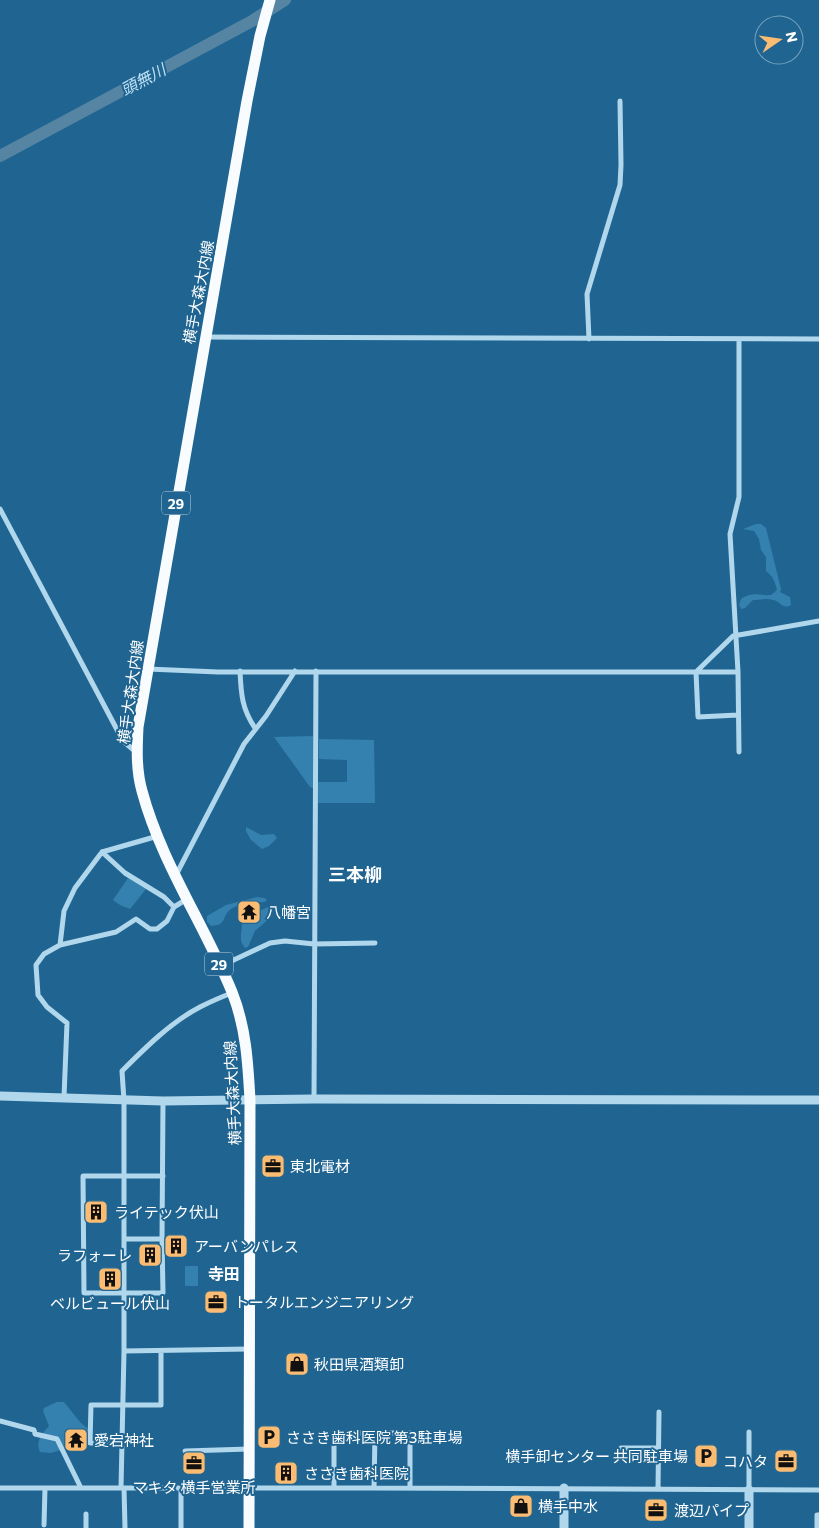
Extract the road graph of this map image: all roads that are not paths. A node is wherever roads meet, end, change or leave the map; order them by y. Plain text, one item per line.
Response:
1 (270, 1) edge
2 (620, 101) dead end
3 (204, 337) junction
4 (590, 339) junction
5 (739, 339) junction
6 (819, 339) edge
7 (0, 509) edge
8 (819, 621) edge
9 (736, 636) junction
10 (147, 669) junction
11 (240, 671) junction
12 (296, 671) junction
13 (316, 671) junction
14 (696, 672) junction
15 (738, 672) junction
16 (738, 715) junction
17 (255, 728) junction
18 (137, 752) junction
19 (739, 752) dead end
20 (159, 836) junction
21 (102, 852) junction
22 (176, 875) junction
23 (188, 899) junction
24 (174, 907) junction
25 (375, 943) dead end
26 (314, 944) junction
27 (60, 945) junction
28 (220, 966) junction
29 (232, 993) junction
30 (0, 1096) edge
31 (64, 1097) junction
32 (314, 1099) junction
33 (124, 1100) junction
34 (250, 1100) junction
35 (819, 1100) edge
36 (164, 1101) junction
37 (124, 1176) junction
38 (163, 1176) junction
39 (124, 1239) junction
40 (162, 1239) junction
41 (123, 1293) junction
42 (250, 1349) junction
43 (124, 1351) junction
44 (161, 1351) junction
45 (123, 1406) junction
46 (658, 1412) dead end
47 (0, 1421) edge
48 (749, 1432) dead end
49 (375, 1433) junction
50 (122, 1444) junction
51 (621, 1448) dead end
52 (658, 1448) junction
53 (250, 1449) junction
54 (185, 1451) dead end
55 (0, 1488) edge
56 (45, 1488) junction
57 (81, 1488) junction
58 (123, 1488) junction
59 (181, 1488) junction
60 (250, 1488) junction
61 (334, 1488) junction
62 (374, 1488) junction
63 (410, 1488) junction
64 (564, 1488) junction
65 (658, 1489) junction
66 (749, 1490) junction
67 (819, 1490) edge
68 (86, 1514) dead end
69 (819, 1514) edge
70 (44, 1525) dead end
71 (86, 1528) edge
72 (124, 1528) edge
73 (180, 1528) edge
74 (249, 1528) edge
75 (564, 1528) edge
76 (749, 1528) edge
77 (817, 1528) edge

1 - 3 main road, 横手大森大内線 / 29
2 - 4 street
3 - 4 street
3 - 10 main road, 横手大森大内線 / 29
4 - 5 street
5 - 6 street
5 - 9 street
7 - 18 street
8 - 9 street
9 - 14 street
9 - 15 street
10 - 11 street
10 - 18 main road, 横手大森大内線 / 29
11 - 12 street
11 - 17 street
12 - 13 street
12 - 17 street
13 - 14 street
13 - 26 street
14 - 15 street
14 - 16 street
15 - 16 street
16 - 19 street
17 - 22 street
18 - 20 main road, 横手大森大内線 / 29
20 - 21 street
20 - 22 main road, 横手大森大内線 / 29
21 - 24 street
21 - 27 street
22 - 23 main road, 横手大森大内線 / 29
23 - 24 street
23 - 28 main road, 横手大森大内線 / 29
24 - 27 street
25 - 26 street
26 - 28 street
26 - 32 street
27 - 31 street
28 - 29 main road, 横手大森大内線 / 29
29 - 33 street
29 - 34 main road, 横手大森大内線 / 29
30 - 31 street
31 - 33 street
32 - 34 street
32 - 35 street
33 - 36 street
33 - 37 street
34 - 36 street
34 - 42 main road, 横手大森大内線 / 29
36 - 38 street
37 - 38 street
37 - 39 street
37 - 41 street
38 - 40 street
39 - 40 street
39 - 41 street
40 - 41 street
41 - 43 street
42 - 44 street
42 - 53 main road, 横手大森大内線 / 29
43 - 44 street
43 - 45 street
44 - 45 street
45 - 50 street
45 - 50 street
46 - 52 street
47 - 57 street
48 - 66 street
49 - 61 street
49 - 62 street
49 - 63 street
50 - 58 street
51 - 52 street
52 - 65 street
53 - 54 street
53 - 60 main road, 横手大森大内線 / 29
55 - 56 street
56 - 57 street
56 - 70 street
57 - 58 street
58 - 59 street
58 - 72 street
59 - 60 street
59 - 73 street
60 - 61 street
60 - 74 main road, 横手大森大内線 / 29
61 - 62 street
62 - 63 street
63 - 64 street
64 - 65 street
64 - 75 street
65 - 66 street
66 - 67 street
66 - 76 street
68 - 71 street
69 - 77 street

